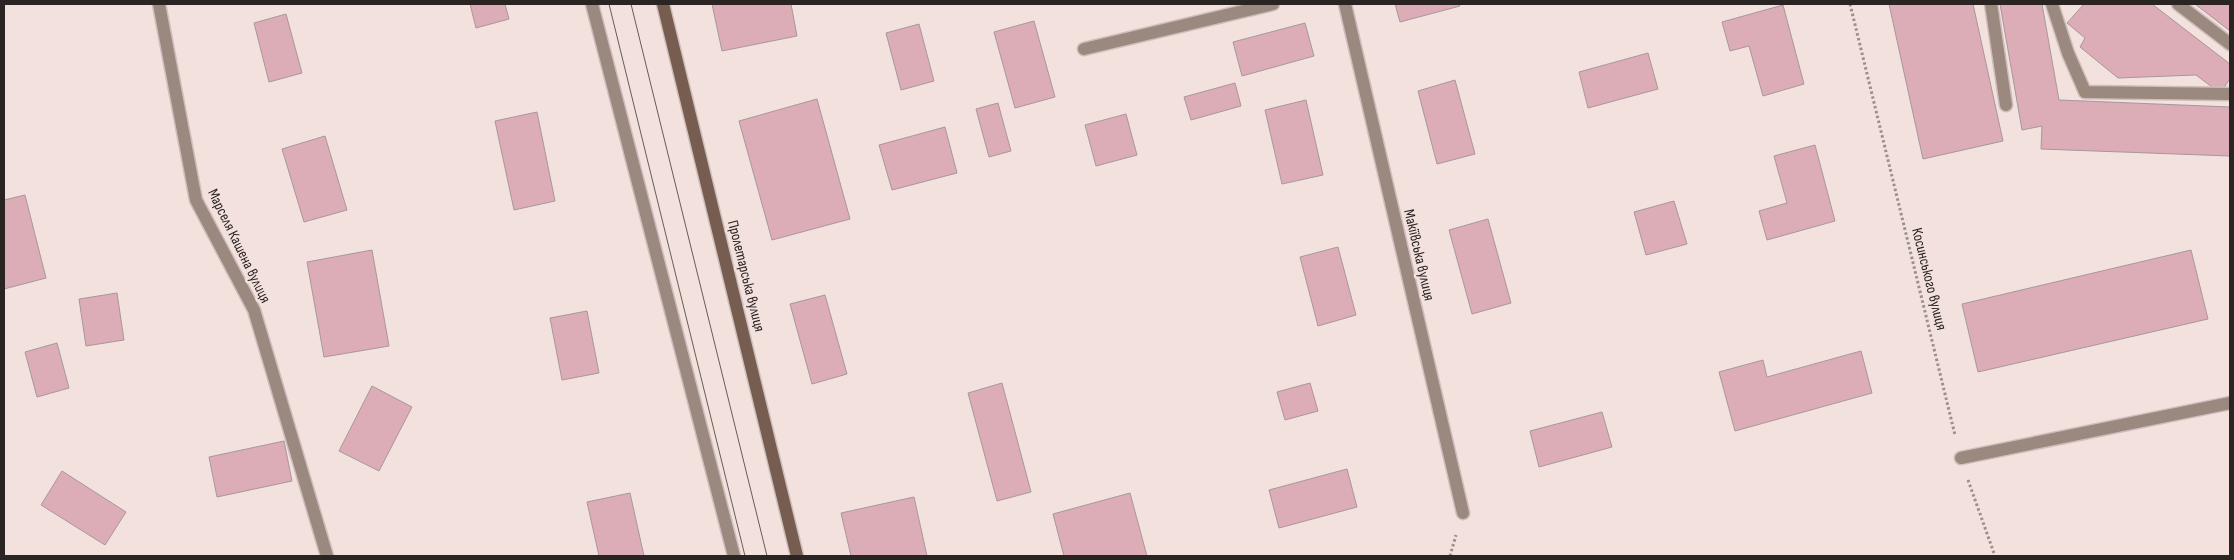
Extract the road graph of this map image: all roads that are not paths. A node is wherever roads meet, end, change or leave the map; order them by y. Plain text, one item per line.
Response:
1 (159, 4) edge
2 (592, 4) edge
3 (663, 4) edge
4 (1273, 4) edge
5 (1345, 4) edge
6 (1991, 4) edge
7 (2052, 4) edge
8 (2178, 4) edge
9 (2230, 44) edge
10 (1084, 50) dead end
11 (2230, 94) edge
12 (2006, 105) dead end
13 (2230, 403) edge
14 (1961, 458) road end
15 (1462, 513) dead end
16 (327, 556) edge
17 (734, 556) edge
18 (797, 556) edge

1 - 16 street, Марселя Кашена вулиця
2 - 17 street
3 - 18 street, Пролетарська вулиця
4 - 10 street
5 - 15 street, Макіївська вулиця
6 - 12 street
7 - 11 street
8 - 9 street
13 - 14 street

